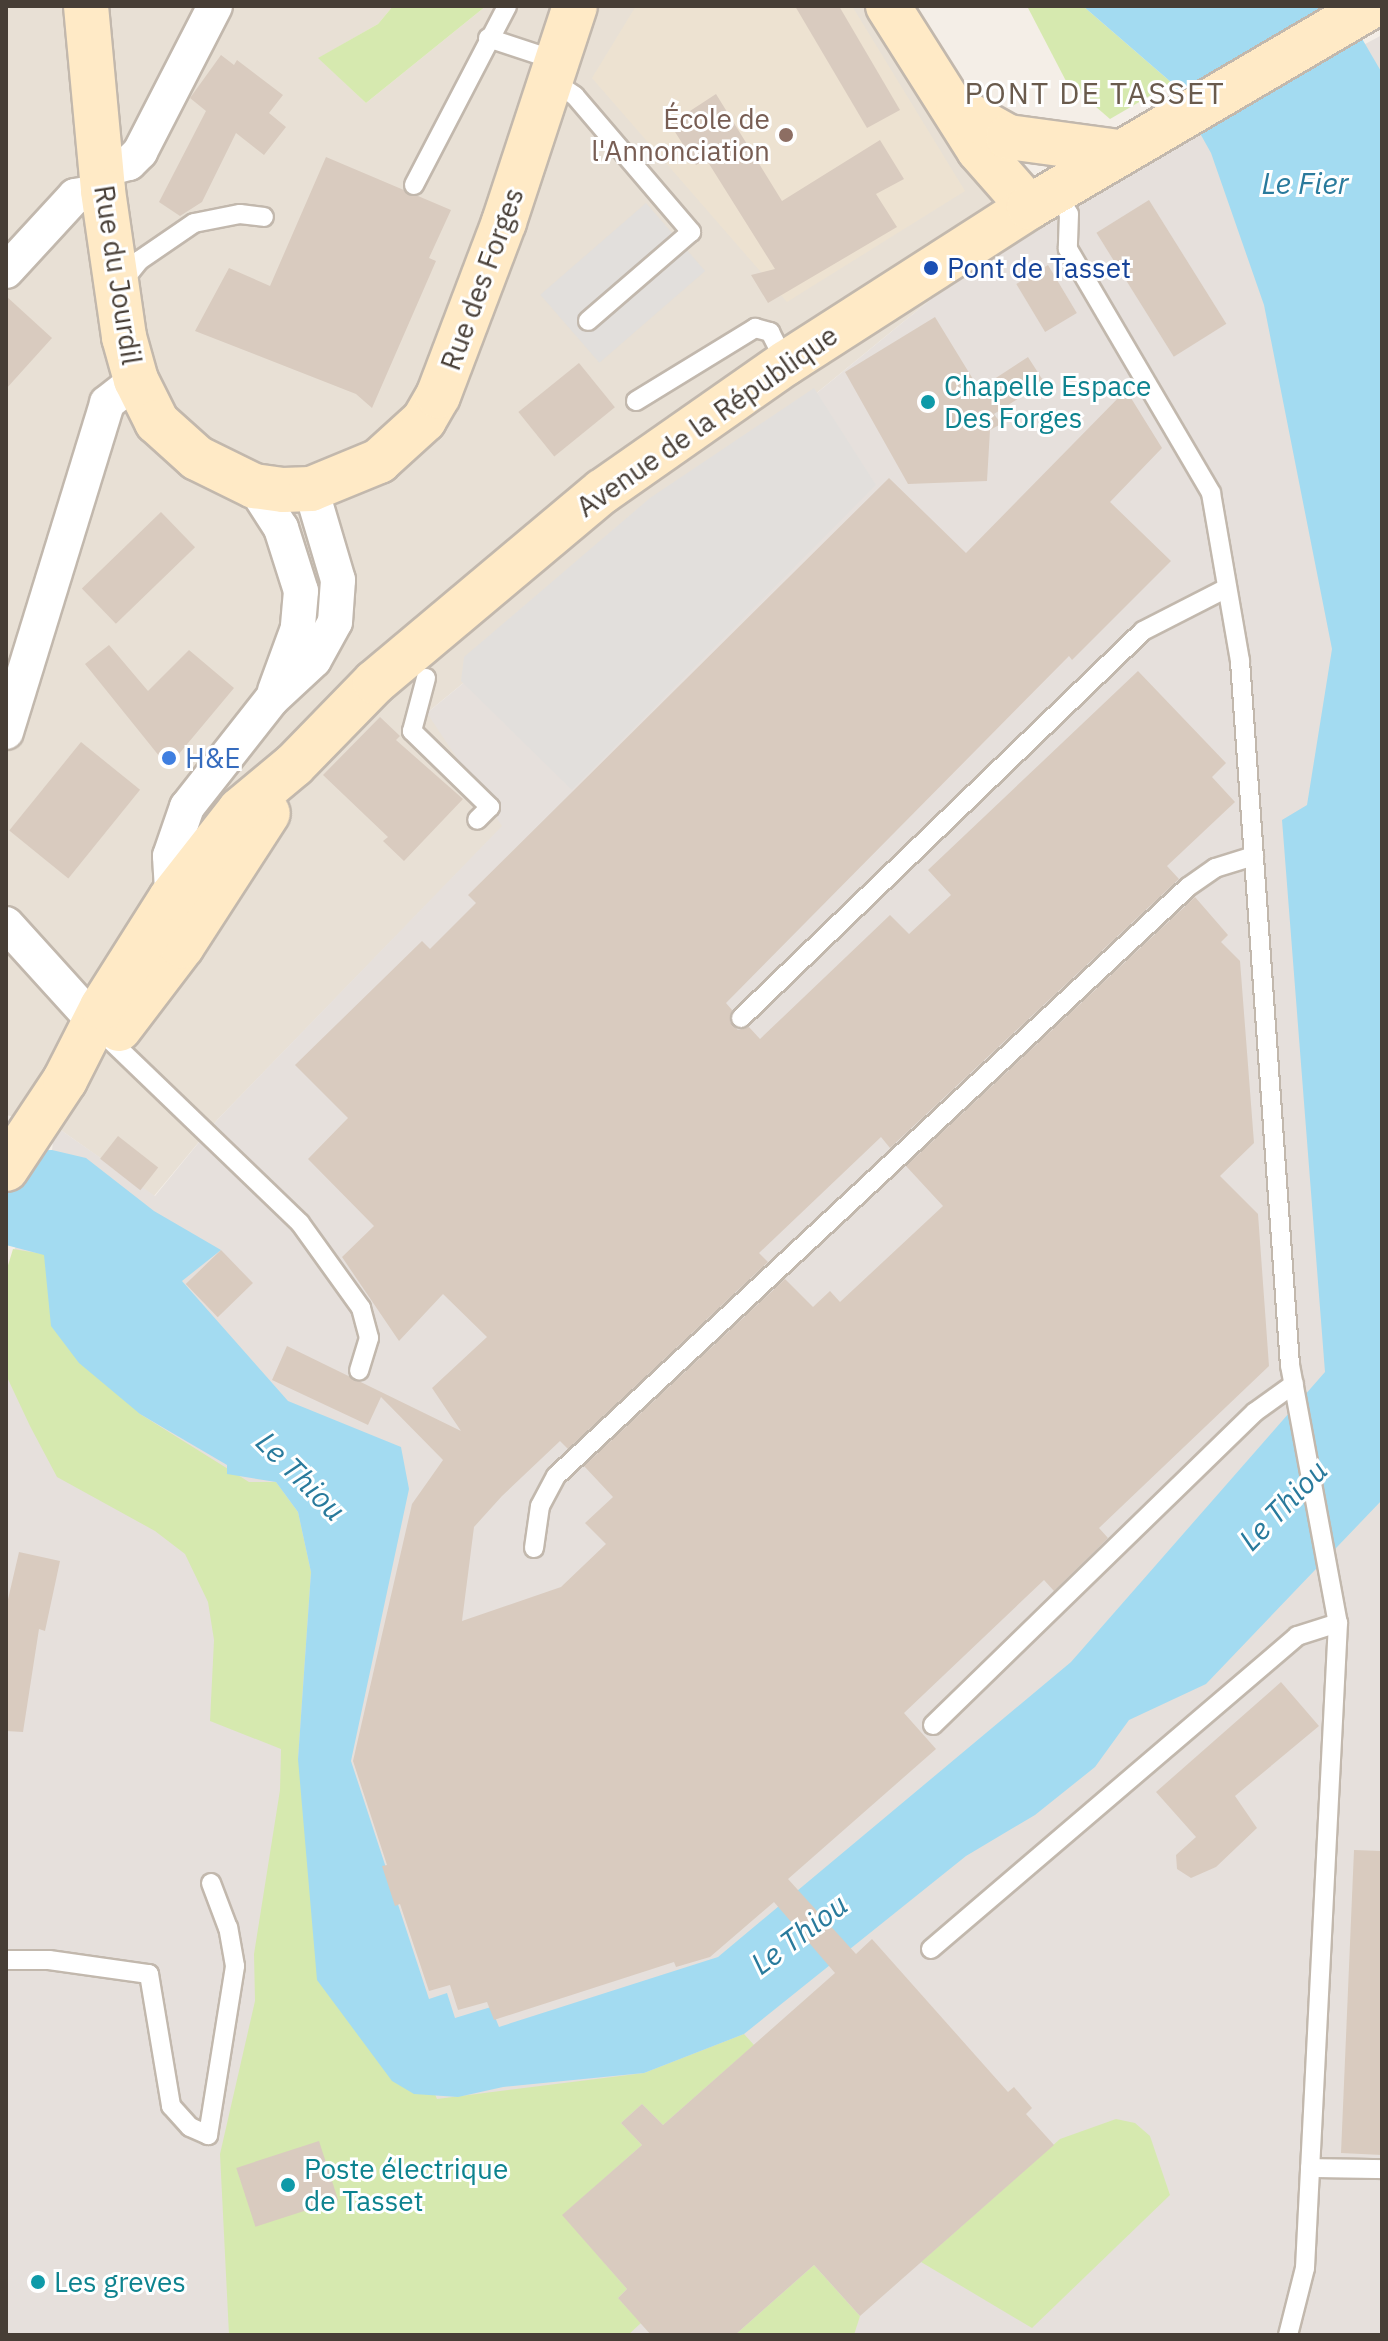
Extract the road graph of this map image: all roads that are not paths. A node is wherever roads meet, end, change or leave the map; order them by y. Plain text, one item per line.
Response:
1 (86, 6) edge
2 (215, 6) edge
3 (507, 6) edge
4 (575, 6) edge
5 (888, 6) edge
6 (1371, 6) edge
7 (488, 38) junction
8 (553, 69) junction
9 (946, 100) junction
10 (1119, 152) junction
11 (102, 180) junction
12 (414, 185) dead end
13 (1042, 199) junction
14 (264, 217) dead end
15 (6, 271) edge
16 (118, 287) junction
17 (588, 321) dead end
18 (786, 363) junction
19 (136, 380) junction
20 (636, 401) dead end
21 (254, 486) junction
22 (311, 489) junction
23 (1227, 588) junction
24 (426, 678) dead end
25 (272, 699) junction
26 (6, 732) edge
27 (294, 765) junction
28 (477, 820) dead end
29 (1254, 856) junction
30 (171, 898) junction
31 (6, 924) edge
32 (182, 946) junction
33 (741, 1018) dead end
34 (103, 1031) junction
35 (6, 1169) edge
36 (359, 1370) dead end
37 (1295, 1390) junction
38 (534, 1548) dead end
39 (1338, 1623) junction
40 (933, 1725) dead end
41 (211, 1883) dead end
42 (931, 1949) dead end
43 (6, 1960) edge
44 (1310, 2168) junction
45 (1382, 2169) edge
46 (1288, 2335) edge

1 - 11 main road, Rue du Jourdil
2 - 11 street
3 - 7 lane
4 - 8 main road, Rue des Forges
5 - 9 main road
6 - 10 main road, Avenue de la République
7 - 8 lane
7 - 12 lane
8 - 17 lane
8 - 22 main road, Rue des Forges
9 - 10 main road
9 - 13 main road
10 - 13 main road, Avenue de la République
11 - 15 street
11 - 16 main road, Rue du Jourdil
13 - 18 main road, Avenue de la République
13 - 23 lane
14 - 16 lane
16 - 19 main road, Rue du Jourdil
18 - 20 lane
18 - 27 main road, Avenue de la République
19 - 21 main road, Rue du Jourdil
19 - 26 street
21 - 22 main road, Rue du Jourdil
21 - 25 street
22 - 25 street
23 - 29 lane
23 - 33 lane
24 - 28 lane
25 - 30 street
27 - 30 main road, Avenue de la République
27 - 32 main road, Avenue de la République
29 - 37 lane
29 - 38 lane
30 - 32 street
30 - 34 main road, Avenue de la République
31 - 34 street
32 - 34 main road, Avenue de la République
34 - 35 main road, Avenue de la République
34 - 36 lane
37 - 39 lane
37 - 40 lane
39 - 42 lane
39 - 44 lane
41 - 43 lane
44 - 45 lane
44 - 46 lane

